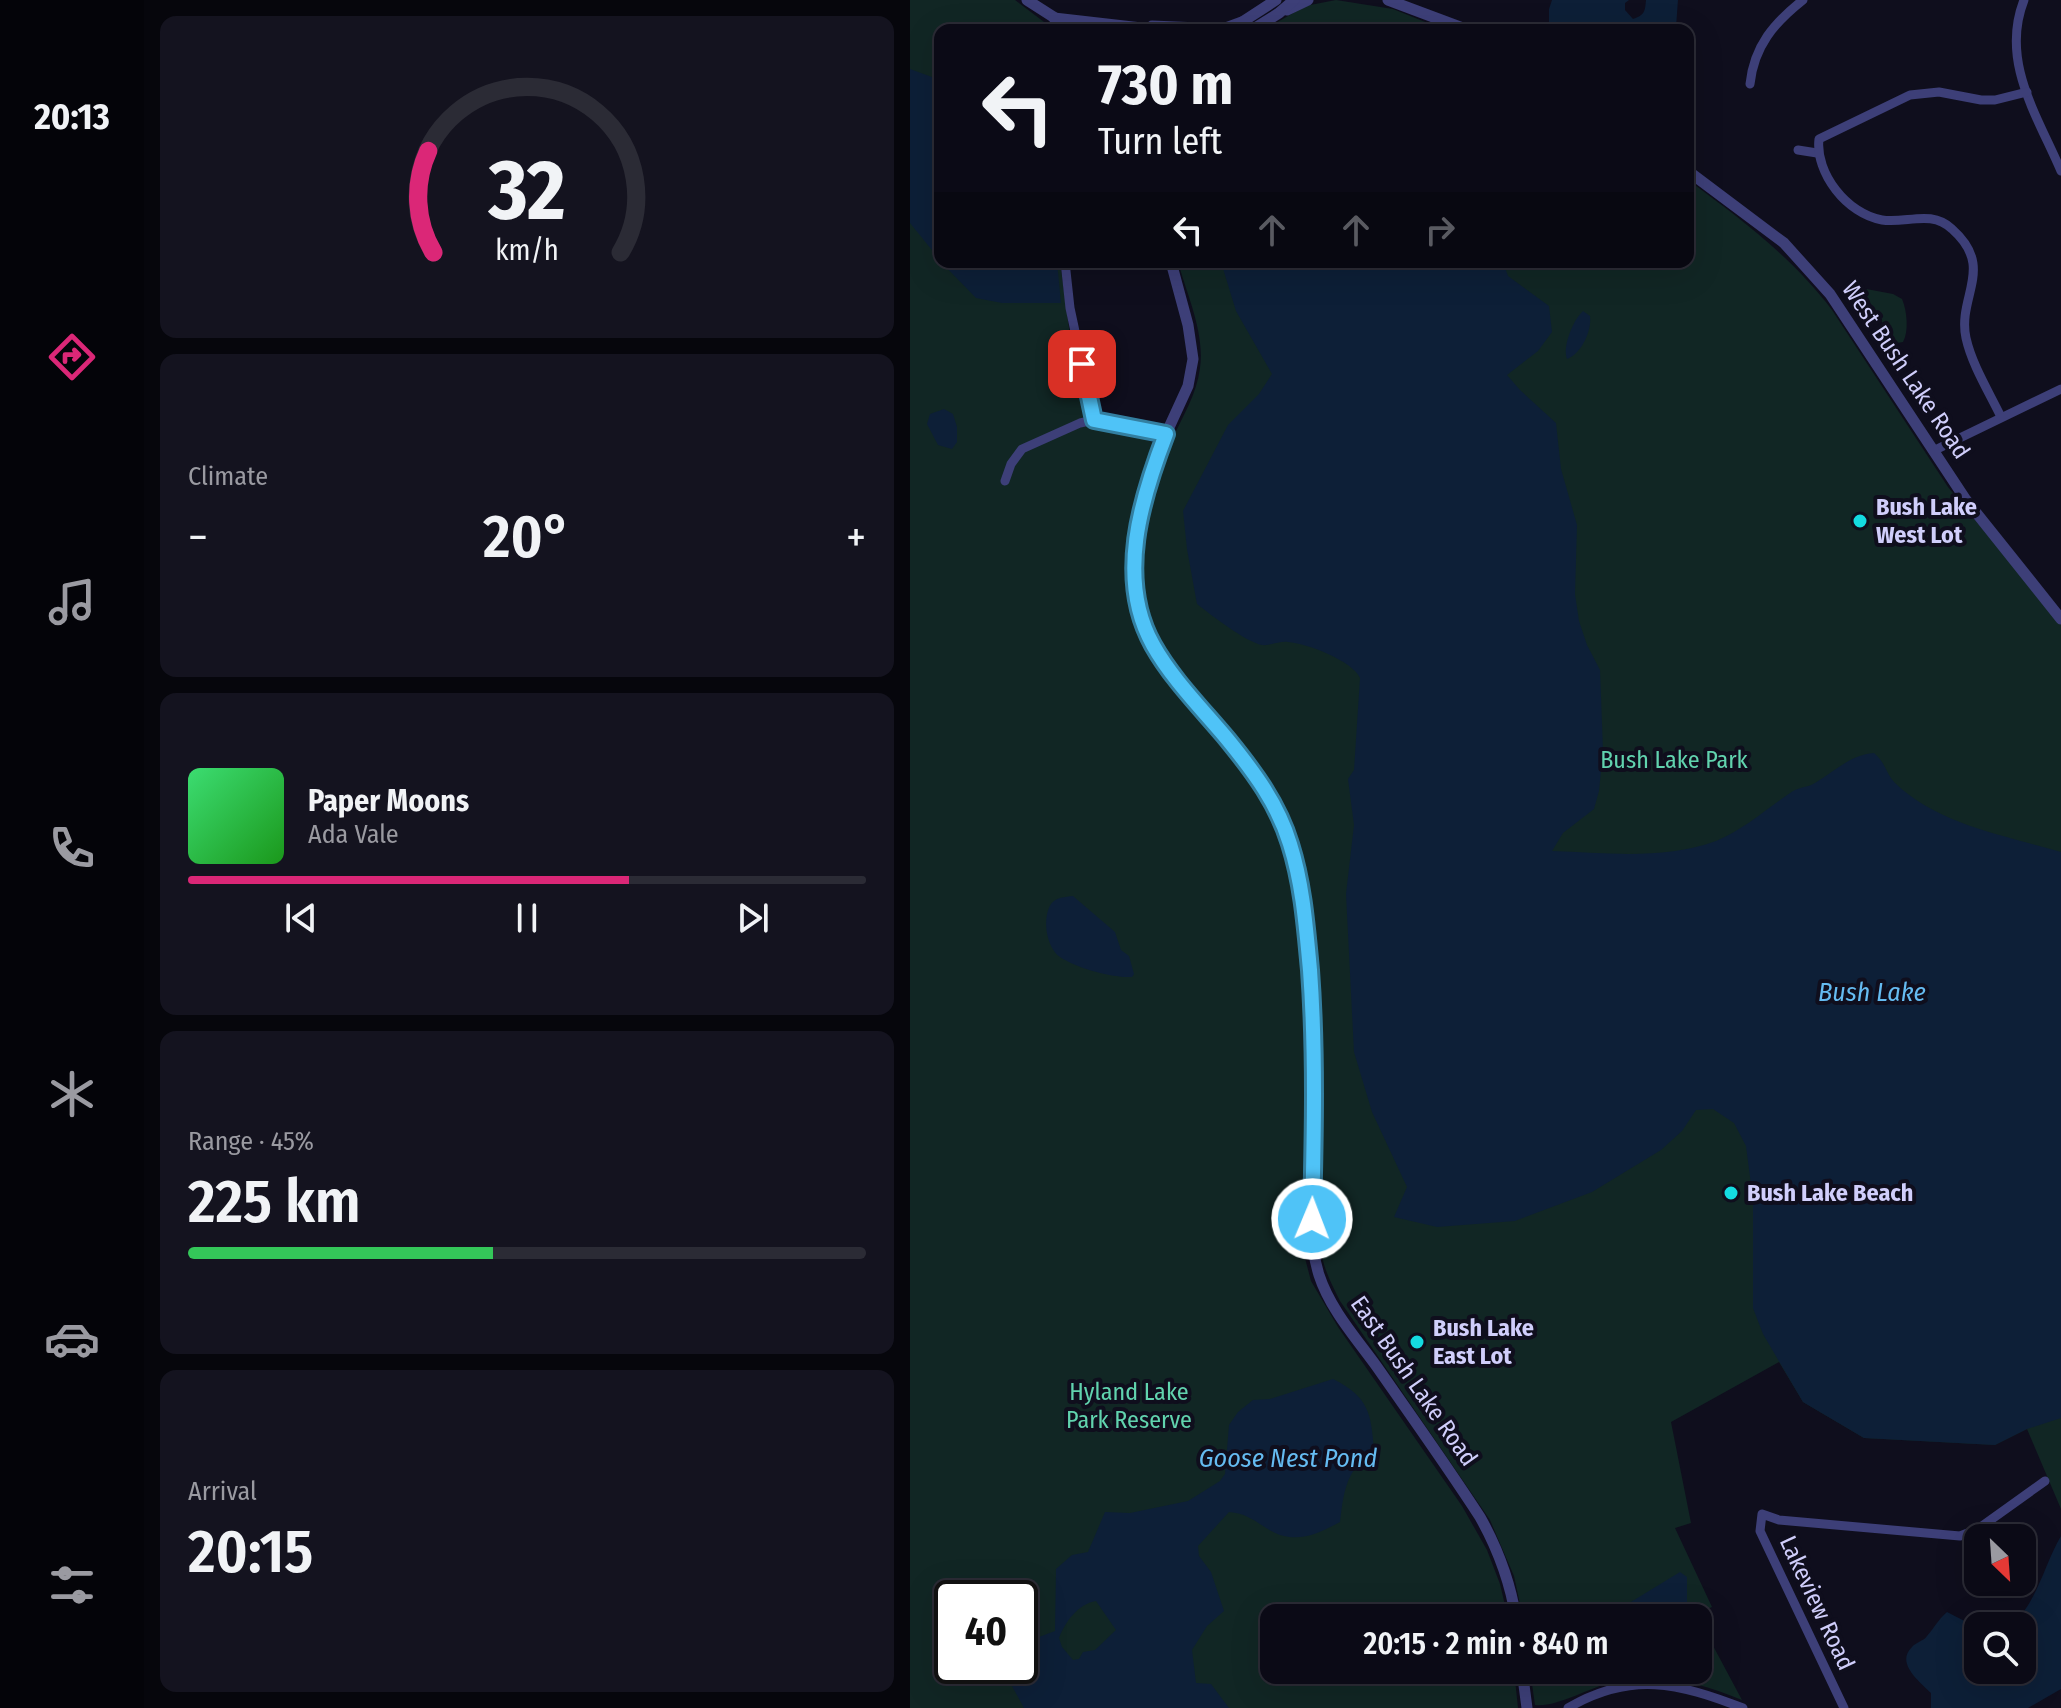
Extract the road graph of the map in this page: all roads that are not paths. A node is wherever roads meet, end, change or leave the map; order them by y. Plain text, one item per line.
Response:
1 (1027, 0) edge
2 (1276, 0) edge
3 (1294, 0) edge
4 (1308, 0) edge
5 (1388, 0) edge
6 (1803, 0) edge
7 (2024, 0) edge
8 (1279, 13) junction
9 (1053, 24) edge
10 (1249, 24) edge
11 (1252, 24) edge
12 (1452, 24) edge
13 (1750, 84) dead end
14 (2027, 92) junction
15 (1798, 150) dead end
16 (1817, 153) junction
17 (2061, 171) edge
18 (1694, 175) edge
19 (1066, 268) edge
20 (1173, 268) edge
21 (2061, 389) edge
22 (2001, 417) junction
23 (1094, 420) junction
24 (1166, 434) junction
25 (1933, 451) junction
26 (1005, 481) dead end
27 (2061, 619) edge
28 (2045, 1481) dead end
29 (1513, 1604) edge
30 (1524, 1684) edge
31 (1527, 1708) edge
32 (1568, 1708) edge
33 (1743, 1708) edge
34 (1844, 1708) edge

1 - 9 street
2 - 10 street
3 - 8 street
4 - 8 street
5 - 12 street
6 - 13 street
7 - 14 street
8 - 11 street
14 - 16 street
14 - 17 street
15 - 16 street
16 - 22 street
18 - 25 street, West Bush Lake Road
19 - 23 street
20 - 24 street, East Bush Lake Road
21 - 22 street
22 - 25 street
23 - 24 street
23 - 26 street
24 - 29 street, East Bush Lake Road
25 - 27 street, West Bush Lake Road
28 - 34 street, Lakeview Road
30 - 31 street
32 - 33 street

